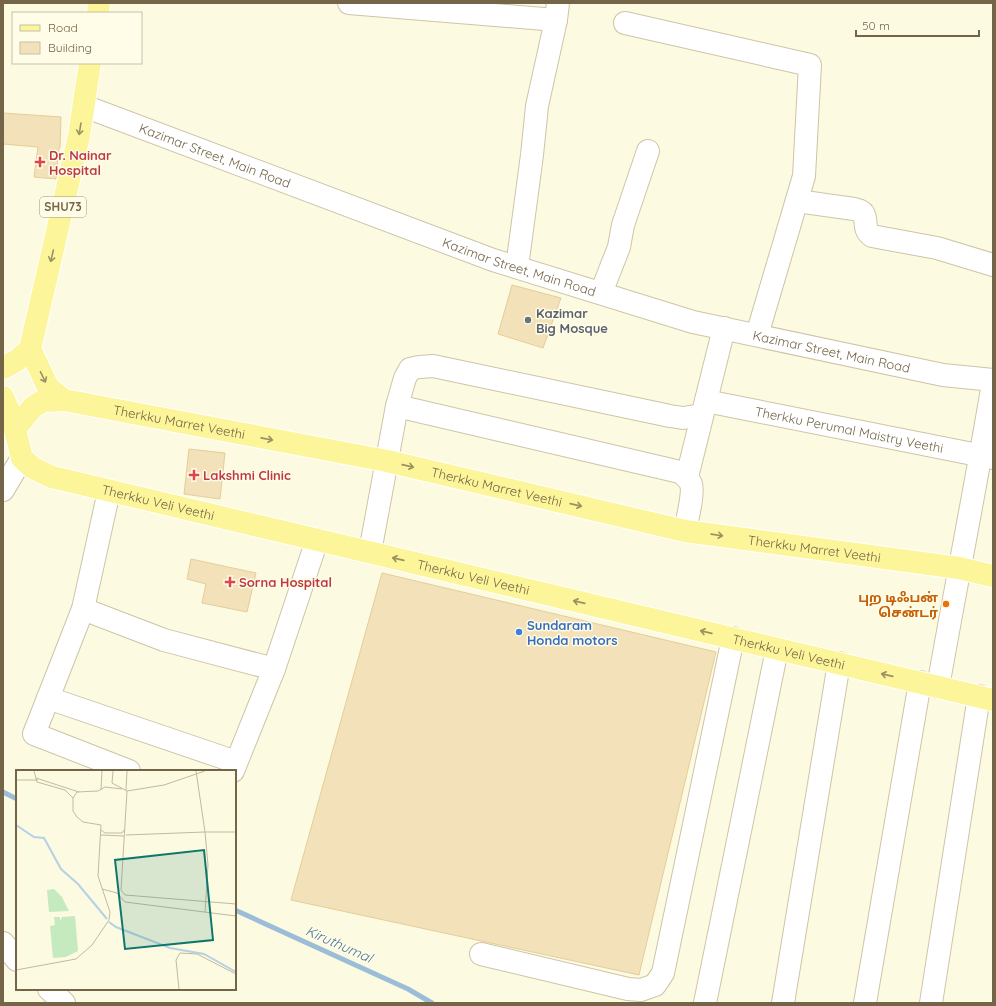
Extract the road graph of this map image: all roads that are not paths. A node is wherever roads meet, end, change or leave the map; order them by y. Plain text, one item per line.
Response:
1 (349, 3) edge
2 (557, 11) edge
3 (625, 23) dead end
4 (90, 64) edge
5 (84, 106) junction
6 (648, 151) dead end
7 (796, 201) junction
8 (993, 265) edge
9 (517, 268) junction
10 (601, 293) junction
11 (724, 328) junction
12 (757, 335) junction
13 (30, 349) junction
14 (3, 368) edge
15 (993, 380) edge
16 (993, 383) edge
17 (3, 397) edge
18 (64, 400) junction
19 (396, 406) junction
20 (704, 408) junction
21 (15, 429) junction
22 (987, 457) edge
23 (22, 458) junction
24 (387, 461) junction
25 (687, 478) junction
26 (3, 490) edge
27 (109, 491) junction
28 (685, 531) junction
29 (317, 540) junction
30 (370, 552) junction
31 (959, 568) junction
32 (993, 576) edge
33 (83, 609) junction
34 (733, 638) junction
35 (777, 649) junction
36 (839, 663) junction
37 (274, 669) junction
38 (929, 684) junction
39 (48, 698) junction
40 (986, 698) edge
41 (235, 767) edge
42 (126, 770) edge
43 (3, 943) edge
44 (481, 954) dead end
45 (16, 959) edge
46 (50, 990) edge
47 (64, 1003) edge
48 (705, 1003) edge
49 (783, 1003) edge
50 (865, 1003) edge
51 (931, 1003) edge

1 - 2 street
2 - 9 street
3 - 7 street
4 - 5 main road, SHU73
5 - 9 street, Kazimar Street, Main Road
5 -> 13 main road, SHU73
6 - 10 street
7 - 8 street
7 - 12 street
9 - 10 street, Kazimar Street, Main Road
10 - 11 street, Kazimar Street, Main Road
11 - 12 street, Kazimar Street, Main Road
11 - 20 street
12 - 15 street, Kazimar Street, Main Road
13 - 14 main road
13 -> 18 main road, Therkku Marret Veethi
16 - 22 street
17 - 21 main road
18 - 21 main road
18 -> 24 main road, Therkku Marret Veethi
19 - 20 street, Therkku Perumal Maistry Veethi
19 - 24 street
19 - 25 street
20 - 22 street, Therkku Perumal Maistry Veethi
20 - 25 street
21 - 23 main road
22 - 31 street
23 - 26 street
23 - 27 main road, Therkku Veli Veethi
24 -> 28 main road, Therkku Marret Veethi
24 - 30 street
25 - 28 street
27 - 29 main road, Therkku Veli Veethi
27 - 33 street
28 -> 31 main road, Therkku Marret Veethi
29 - 30 main road, Therkku Veli Veethi
29 - 37 street
34 -> 30 main road, Therkku Veli Veethi
31 - 32 main road, Therkku Marret Veethi
31 - 38 street
33 - 37 street
33 - 39 street
34 - 35 main road, Therkku Veli Veethi
34 - 44 street
35 - 36 main road, Therkku Veli Veethi
35 - 48 street
38 -> 36 main road, Therkku Veli Veethi
36 - 49 street
37 - 41 street
38 - 40 main road, Therkku Veli Veethi
38 - 50 street
39 - 41 street
39 - 42 street
40 - 51 street
43 - 45 street
46 - 47 street

